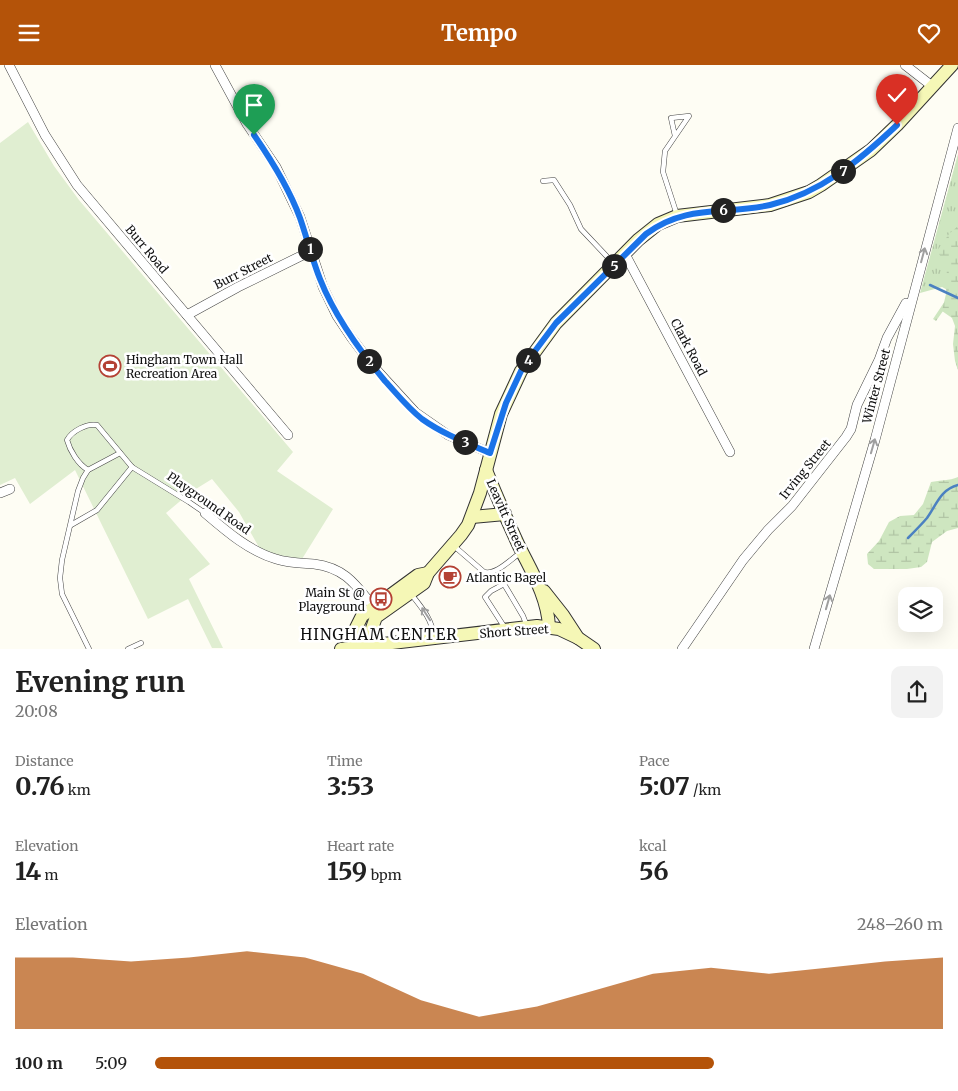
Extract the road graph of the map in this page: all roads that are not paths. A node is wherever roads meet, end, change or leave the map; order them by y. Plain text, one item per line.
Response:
1 (8, 65) edge
2 (215, 65) edge
3 (905, 65) edge
4 (952, 65) edge
5 (932, 86) junction
6 (958, 128) edge
7 (675, 136) junction
8 (544, 181) dead end
9 (678, 216) junction
10 (311, 251) junction
11 (625, 254) junction
12 (615, 265) junction
13 (915, 285) junction
14 (187, 315) junction
15 (288, 435) dead end
16 (730, 452) dead end
17 (120, 453) junction
18 (490, 453) junction
19 (132, 467) junction
20 (88, 470) junction
21 (486, 470) junction
22 (10, 489) dead end
23 (0, 493) edge
24 (204, 513) joint
25 (505, 514) junction
26 (472, 517) junction
27 (71, 525) junction
28 (452, 545) junction
29 (522, 551) junction
30 (540, 587) junction
31 (408, 589) junction
32 (377, 611) junction
33 (548, 626) junction
34 (528, 627) junction
35 (506, 630) junction
36 (578, 638) junction
37 (428, 642) edge
38 (141, 643) dead end
39 (359, 647) edge
40 (88, 649) edge
41 (128, 649) edge
42 (341, 649) edge
43 (594, 649) edge
44 (682, 649) edge
45 (814, 649) edge

1 - 14 street, Burr Road
2 - 10 street
3 - 5 street
4 - 5 main road
5 - 9 main road
13 -> 6 street, Winter Street
7 - 7 lane
7 - 9 lane
8 - 12 lane
9 - 11 main road
10 - 14 street, Burr Street
10 - 18 street
11 - 12 main road
11 - 16 street, Clark Road
12 - 18 main road
13 - 44 street, Irving Street
45 -> 13 street, Winter Street
14 - 15 street, Burr Road
17 - 19 lane, Playground Road
17 - 20 lane
17 - 20 lane, Playground Road
18 - 21 main road
19 - 24 lane, Playground Road
19 - 27 lane
20 - 27 lane
21 - 25 main road, Leavitt Street
21 - 26 main road
22 - 23 street
24 - 32 street, Playground Road
25 - 26 main road
25 - 29 main road, Leavitt Street
26 - 28 main road
27 - 40 lane
28 - 29 lane
28 - 31 main road
29 - 30 main road, Leavitt Street
30 - 33 main road, Leavitt Street
30 - 36 main road, Leavitt Street
31 - 32 main road
37 -> 31 lane
32 - 39 main road
33 - 34 main road, Short Street
33 - 36 main road, Short Street
34 - 35 main road, Short Street
34 - 35 lane
35 - 37 main road, Short Street
36 - 43 main road, Leavitt Street
37 - 39 main road, Short Street
38 - 41 lane
39 - 42 main road, Short Street

